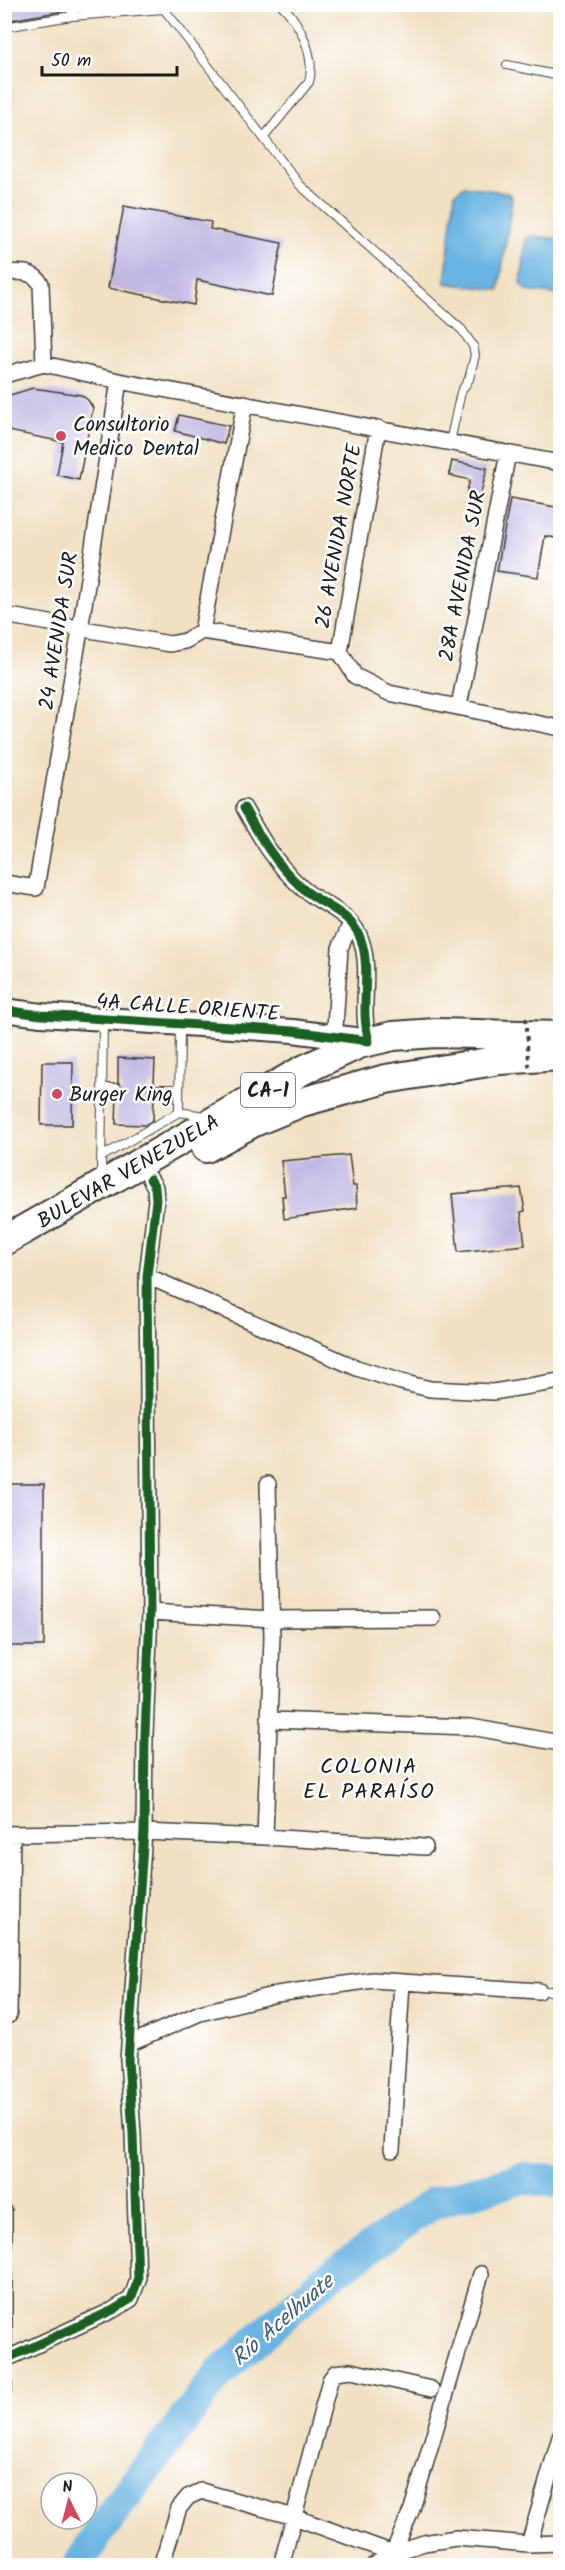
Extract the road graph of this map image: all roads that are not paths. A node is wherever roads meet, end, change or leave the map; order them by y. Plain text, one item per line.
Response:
1 (71, 4) edge
2 (281, 4) edge
3 (72, 16) junction
4 (4, 27) edge
5 (507, 65) dead end
6 (561, 76) edge
7 (264, 137) junction
8 (4, 273) edge
9 (44, 364) junction
10 (4, 375) edge
11 (119, 381) junction
12 (245, 403) junction
13 (378, 428) junction
14 (450, 442) junction
15 (508, 453) junction
16 (561, 463) edge
17 (4, 615) edge
18 (80, 630) junction
19 (202, 631) junction
20 (340, 652) junction
21 (459, 706) junction
22 (561, 728) edge
23 (243, 808) dead end
24 (4, 883) edge
25 (351, 923) junction
26 (4, 1010) edge
27 (103, 1019) junction
28 (180, 1025) junction
29 (561, 1036) edge
30 (369, 1041) junction
31 (334, 1045) junction
32 (561, 1056) edge
33 (360, 1087) junction
34 (102, 1088) junction
35 (117, 1088) dead end
36 (154, 1089) dead end
37 (179, 1089) junction
38 (179, 1112) junction
39 (219, 1118) junction
40 (101, 1157) junction
41 (150, 1179) junction
42 (101, 1186) junction
43 (4, 1241) edge
44 (4, 1259) edge
45 (147, 1276) junction
46 (561, 1382) edge
47 (268, 1484) dead end
48 (150, 1612) junction
49 (433, 1618) dead end
50 (272, 1619) junction
51 (271, 1720) junction
52 (554, 1742) dead end
53 (144, 1832) junction
54 (8, 1834) edge
55 (266, 1837) junction
56 (424, 1846) dead end
57 (402, 1982) junction
58 (539, 1991) joint
59 (561, 1991) edge
60 (9, 2015) dead end
61 (129, 2044) junction
62 (392, 2150) dead end
63 (4, 2211) edge
64 (481, 2274) dead end
65 (5, 2360) edge
66 (4, 2388) edge
67 (431, 2389) dead end
68 (561, 2437) edge
69 (294, 2517) junction
70 (561, 2543) edge
71 (529, 2544) junction
72 (393, 2553) junction
73 (161, 2565) edge
74 (281, 2565) edge
75 (373, 2565) edge

1 - 3 lane
2 - 7 lane
3 - 4 lane
3 - 7 lane
5 - 6 lane
7 - 14 lane
8 - 9 street
9 - 10 street
9 - 11 street
11 - 12 street
11 - 18 street, 24 AVENIDA SUR
12 - 13 street
12 - 19 street
13 - 14 street
13 - 20 street, 26 AVENIDA NORTE
14 - 15 street
15 - 16 street
15 - 21 street, 28A AVENIDA SUR
17 - 18 street
18 - 19 street
18 - 24 street, 24 AVENIDA SUR
19 - 20 street
20 - 21 street
21 - 22 street
23 - 25 street
25 - 30 street
25 - 31 street
26 - 27 street, 4A CALLE ORIENTE
27 - 28 street, 4A CALLE ORIENTE
27 - 34 lane
28 - 31 street, 4A CALLE ORIENTE
28 - 37 lane
29 - 30 highway, BULEVAR VENEZUELA / CA-1
30 - 31 highway, BULEVAR VENEZUELA / CA-1
30 - 33 highway
31 - 39 highway, BULEVAR VENEZUELA / CA-1
32 - 33 highway, BULEVAR VENEZUELA / CA-1
33 - 41 highway, BULEVAR VENEZUELA / CA-1
34 - 35 lane
34 - 40 lane
36 - 37 lane
37 - 38 lane
38 - 39 lane
38 - 40 lane
39 - 42 highway, BULEVAR VENEZUELA / CA-1
40 - 42 lane
41 - 44 highway, BULEVAR VENEZUELA / CA-1
41 - 45 street
42 - 43 highway, BULEVAR VENEZUELA / CA-1
45 - 46 street
45 - 48 street
47 - 50 street
48 - 50 street
48 - 53 street
49 - 50 street
50 - 51 street
51 - 52 street
51 - 55 street
53 - 54 street
53 - 55 street
53 - 61 street
54 - 60 street
55 - 56 street
57 - 58 street
57 - 61 street
57 - 62 street
58 - 59 lane
61 - 65 street
63 - 65 street
64 - 72 street
65 - 66 street
67 - 69 street
68 - 71 street
69 - 72 street
69 - 73 street
69 - 74 street
70 - 71 street
71 - 72 street
72 - 75 street

